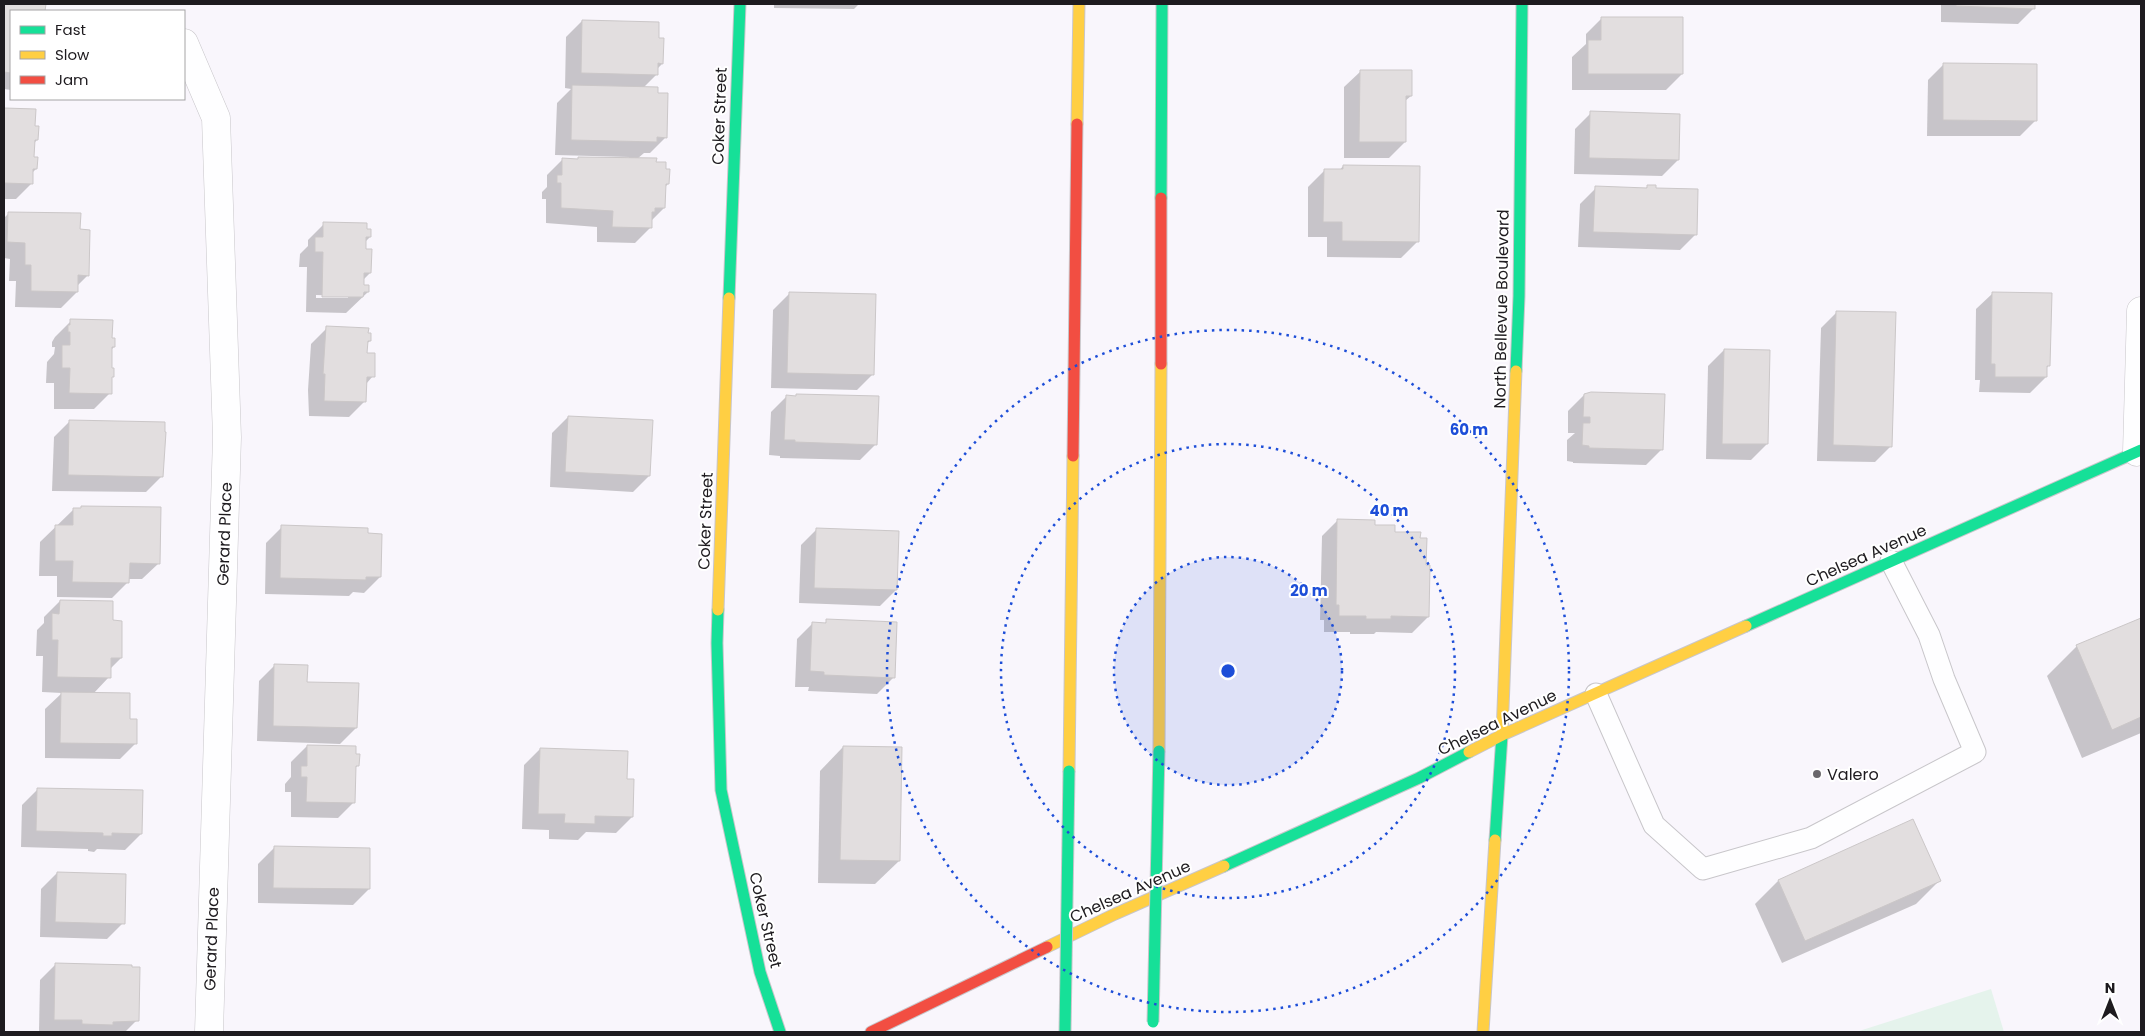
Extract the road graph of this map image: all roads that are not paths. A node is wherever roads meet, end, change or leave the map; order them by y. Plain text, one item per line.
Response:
1 (740, 4) edge
2 (1078, 4) edge
3 (1162, 4) edge
4 (1522, 4) edge
5 (185, 45) edge
6 (2141, 311) edge
7 (2139, 451) edge
8 (1890, 561) junction
9 (1596, 694) junction
10 (1502, 735) junction
11 (1153, 1027) edge
12 (209, 1032) edge
13 (780, 1032) edge
14 (871, 1032) edge
15 (1065, 1032) edge
16 (1483, 1032) edge

1 - 13 main road, Coker Street
2 - 15 main road, bridge
3 - 11 main road, bridge
4 - 10 main road, North Bellevue Boulevard
5 - 12 street, Gerard Place
6 - 7 street
7 - 8 main road, Chelsea Avenue
8 - 9 main road, Chelsea Avenue
8 - 9 lane
9 - 10 main road, Chelsea Avenue
10 - 14 main road, Chelsea Avenue
10 - 16 main road, North Bellevue Boulevard

